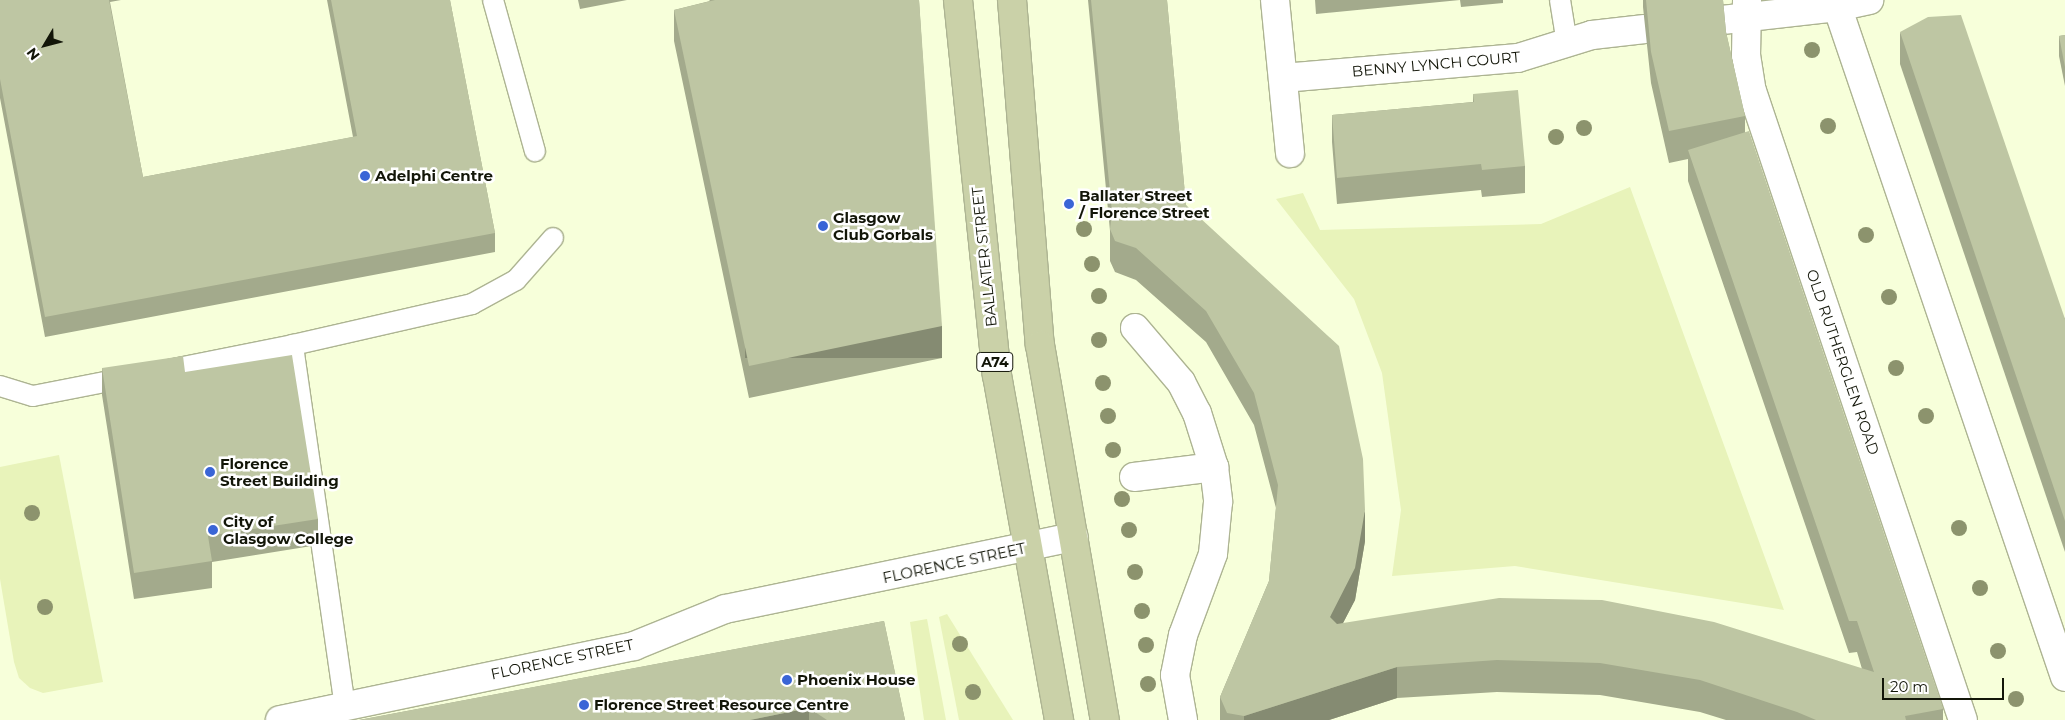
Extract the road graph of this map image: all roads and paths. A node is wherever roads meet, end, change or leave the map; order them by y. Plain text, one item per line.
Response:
1 (493, 0) edge
2 (958, 0) edge
3 (1012, 0) edge
4 (1275, 0) edge
5 (1560, 0) edge
6 (1869, 0) edge
7 (1836, 3) edge
8 (1738, 12) edge
9 (1645, 29) edge
10 (1567, 43) junction
11 (1283, 78) junction
12 (536, 151) dead end
13 (1290, 153) dead end
14 (553, 238) dead end
15 (1135, 328) dead end
16 (294, 345) junction
17 (0, 386) edge
18 (1214, 467) junction
19 (1134, 477) dead end
20 (1074, 537) junction
21 (1025, 548) junction
22 (2065, 677) edge
23 (345, 706) junction
24 (280, 720) edge
25 (1059, 720) edge
26 (1105, 720) edge
27 (1183, 720) edge
28 (1963, 720) edge

1 - 12 lane
2 - 21 main road, BALLATER STREET / A74
3 - 20 main road
4 - 11 street
5 - 10 lane
6 - 7 street
7 - 8 street
7 - 22 street
8 - 28 street, OLD RUTHERGLEN ROAD
9 - 10 street, BENNY LYNCH COURT
10 - 11 street, BENNY LYNCH COURT
11 - 13 street
14 - 16 lane
15 - 18 street
16 - 17 lane
16 - 23 lane
18 - 19 street
18 - 27 street
20 - 21 street, FLORENCE STREET
20 - 26 main road
21 - 23 street, FLORENCE STREET
21 - 25 main road, BALLATER STREET / A74
23 - 24 street, FLORENCE STREET

